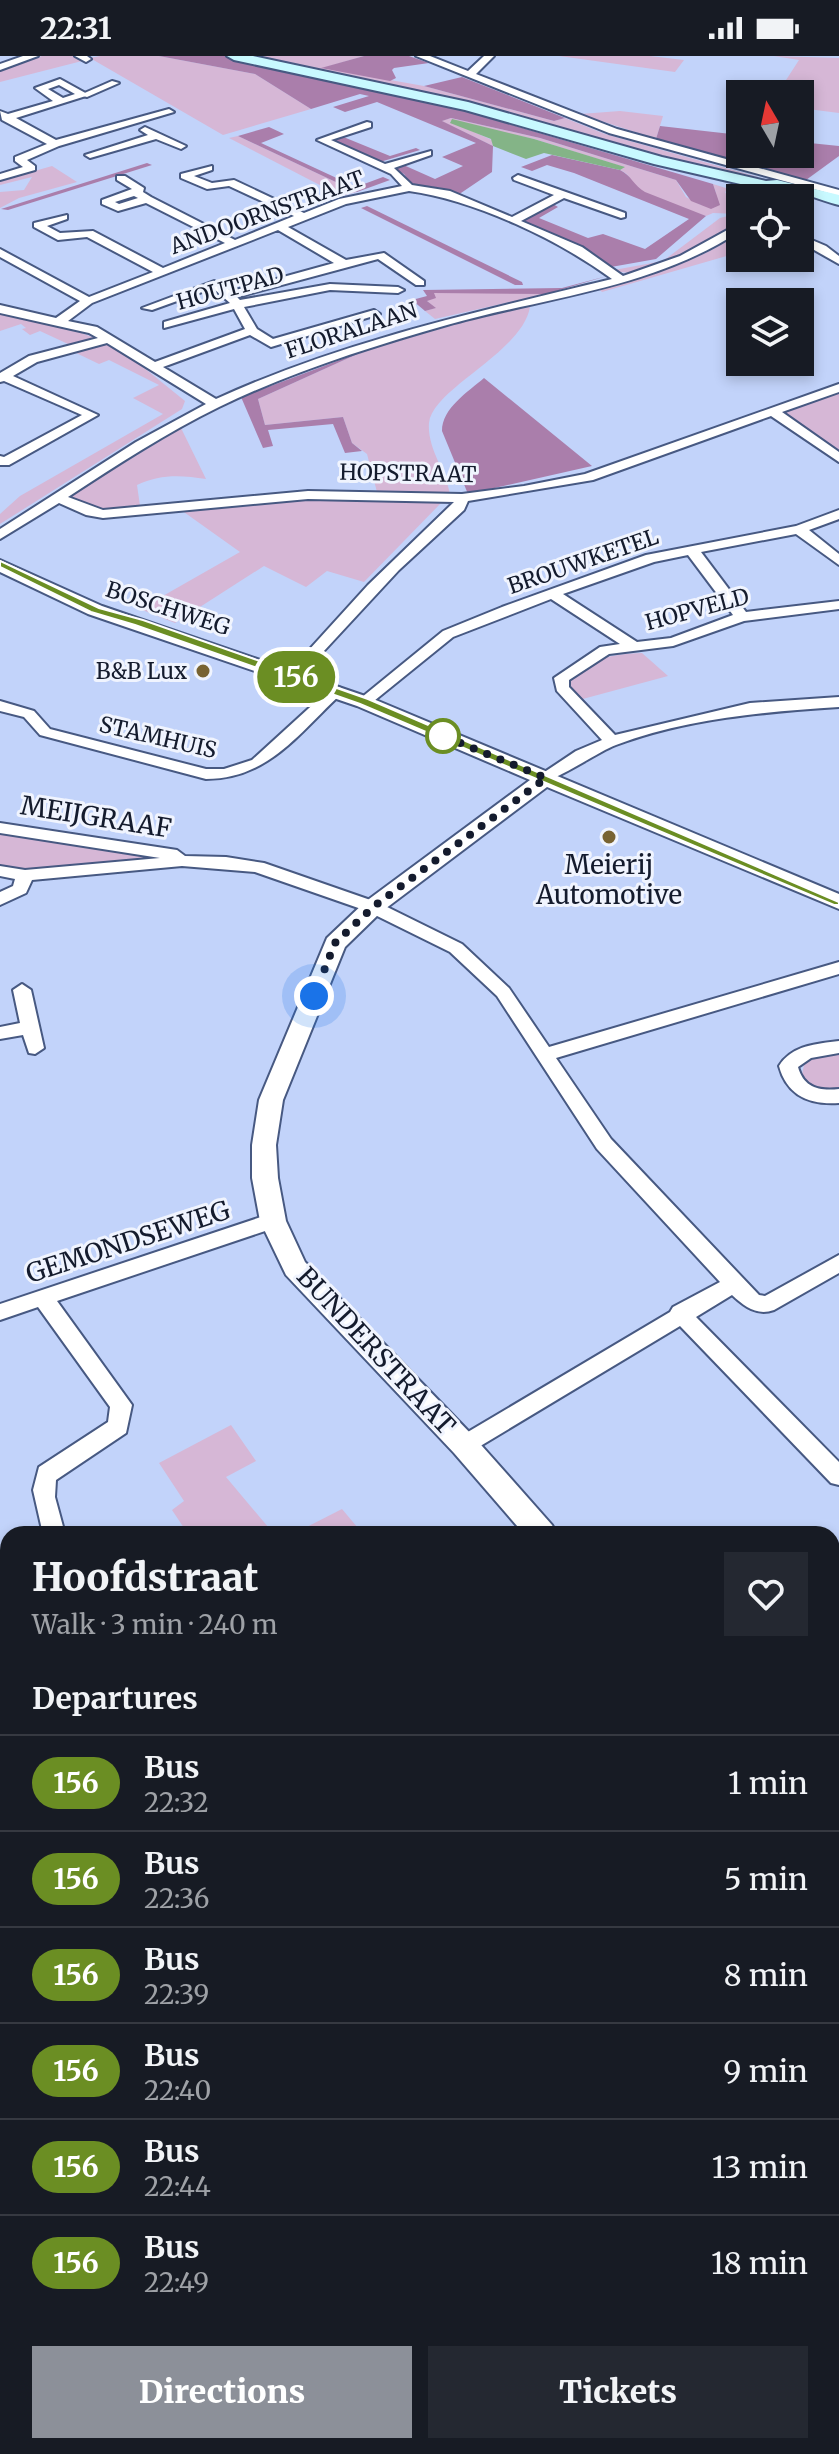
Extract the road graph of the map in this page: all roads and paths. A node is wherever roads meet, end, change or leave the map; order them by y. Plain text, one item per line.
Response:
1 (33, 56) edge
2 (234, 56) edge
3 (421, 56) edge
4 (489, 56) edge
5 (0, 67) edge
6 (471, 74) junction
7 (115, 83) dead end
8 (84, 95) junction
9 (62, 102) junction
10 (169, 112) dead end
11 (3, 116) edge
12 (132, 122) junction
13 (367, 125) dead end
14 (27, 128) junction
15 (110, 129) junction
16 (13, 132) dead end
17 (155, 136) junction
18 (576, 136) junction
19 (132, 143) junction
20 (55, 144) junction
21 (181, 146) dead end
22 (427, 153) dead end
23 (90, 155) dead end
24 (385, 167) junction
25 (0, 177) edge
26 (121, 178) dead end
27 (518, 178) dead end
28 (230, 182) junction
29 (726, 184) edge
30 (729, 184) edge
31 (409, 188) junction
32 (135, 192) junction
33 (839, 193) edge
34 (563, 194) junction
35 (147, 199) junction
36 (814, 201) edge
37 (839, 205) edge
38 (621, 215) dead end
39 (302, 216) junction
40 (512, 221) junction
41 (279, 226) junction
42 (89, 233) junction
43 (726, 234) edge
44 (233, 243) junction
45 (814, 246) edge
46 (0, 252) edge
47 (839, 261) edge
48 (344, 264) junction
49 (162, 272) junction
50 (621, 280) junction
51 (420, 283) dead end
52 (398, 290) dead end
53 (234, 299) junction
54 (88, 301) junction
55 (148, 308) dead end
56 (0, 309) edge
57 (374, 314) dead end
58 (60, 321) junction
59 (168, 325) dead end
60 (251, 331) junction
61 (109, 339) junction
62 (155, 366) junction
63 (2, 377) edge
64 (839, 388) edge
65 (214, 403) junction
66 (773, 412) junction
67 (839, 458) edge
68 (0, 460) edge
69 (59, 498) junction
70 (462, 498) junction
71 (839, 514) edge
72 (799, 529) junction
73 (0, 535) edge
74 (692, 550) junction
75 (839, 561) edge
76 (0, 565) edge
77 (553, 594) junction
78 (839, 605) edge
79 (742, 617) junction
80 (634, 646) junction
81 (293, 676) junction
82 (336, 691) junction
83 (364, 702) junction
84 (839, 702) edge
85 (0, 706) edge
86 (612, 741) junction
87 (546, 778) junction
88 (0, 828) edge
89 (182, 861) junction
90 (0, 871) edge
91 (25, 875) junction
92 (0, 899) edge
93 (839, 902) edge
94 (373, 907) junction
95 (839, 968) edge
96 (22, 990) dead end
97 (31, 1027) junction
98 (0, 1033) edge
99 (839, 1047) edge
100 (35, 1048) dead end
101 (545, 1055) junction
102 (839, 1096) edge
103 (273, 1221) junction
104 (839, 1263) edge
105 (734, 1284) junction
106 (43, 1298) junction
107 (0, 1312) edge
108 (680, 1313) junction
109 (464, 1445) junction
110 (831, 1454) edge
111 (839, 1476) edge
112 (54, 1526) edge
113 (535, 1526) edge

1 - 5 street
2 - 18 main road
3 - 6 street
4 - 6 street
6 - 33 street
7 - 8 street
8 - 9 street
8 - 9 street
9 - 11 street
10 - 12 street
11 - 14 street
12 - 15 street
12 - 17 street
13 - 24 street
14 - 16 street
14 - 20 street
15 - 19 street
15 - 20 street
17 - 19 street
17 - 21 street
18 - 29 main road
18 - 30 main road
19 - 23 street
20 - 25 street
22 - 24 street
24 - 31 street
26 - 32 street
27 - 34 street
28 - 28 street
28 - 39 street
31 - 39 street, ANDOORNSTRAAT
31 - 40 street, ANDOORNSTRAAT
32 - 35 street
32 - 35 street
34 - 38 street
34 - 40 street
35 - 44 street
36 - 37 main road
39 - 41 street, ANDOORNSTRAAT
40 - 50 street, ANDOORNSTRAAT
41 - 44 street, ANDOORNSTRAAT
41 - 48 street
42 - 42 street
42 - 49 street
43 - 50 street, FLORALAAN
44 - 49 street, ANDOORNSTRAAT
45 - 47 street
46 - 54 street
48 - 51 street
48 - 53 street
49 - 54 street, ANDOORNSTRAAT
50 - 65 street, FLORALAAN
52 - 53 street, HOUTPAD
53 - 55 street
53 - 59 street, HOUTPAD
53 - 60 street
54 - 58 street, ANDOORNSTRAAT
56 - 58 street
57 - 60 street
58 - 61 street
60 - 62 street
61 - 62 street
61 - 63 street
62 - 65 street
63 - 68 street
64 - 66 street, HOPSTRAAT
65 - 69 street, FLORALAAN
66 - 67 street
66 - 70 street, HOPSTRAAT
69 - 70 street, HOPSTRAAT
69 - 73 street, FLORALAAN
70 - 81 street
71 - 72 street, BROUWKETEL
72 - 74 street, BROUWKETEL
72 - 75 street
74 - 77 street, BROUWKETEL
74 - 79 street
76 - 81 street, BOSCHWEG
77 - 80 street
77 - 83 street, BROUWKETEL
78 - 79 street, HOPVELD
79 - 80 street, HOPVELD
80 - 86 street, HOPVELD
81 - 82 street, BOSCHWEG
82 - 83 street, BOSCHWEG
82 - 85 street, STAMHUIS
83 - 87 street, BOSCHWEG
84 - 86 street
86 - 87 street
87 - 93 street, BOSCHWEG
87 - 94 street, BUNDERSTRAAT
88 - 89 street, MEIJGRAAF
89 - 91 street, MEIJGRAAF
89 - 94 street, MEIJGRAAF
90 - 91 street, MEIJGRAAF
91 - 92 street
94 - 101 street, MEIJGRAAF
94 - 103 street, BUNDERSTRAAT
95 - 101 street
96 - 97 street
97 - 98 street
97 - 100 street
99 - 102 street
101 - 105 street, MEIJGRAAF
103 - 106 street, GEMONDSEWEG
103 - 109 street, BUNDERSTRAAT
104 - 105 street, MEIJGRAAF
105 - 108 street
106 - 107 street, GEMONDSEWEG
106 - 112 street
108 - 109 street
108 - 110 street
109 - 113 street, BUNDERSTRAAT
110 - 111 street

